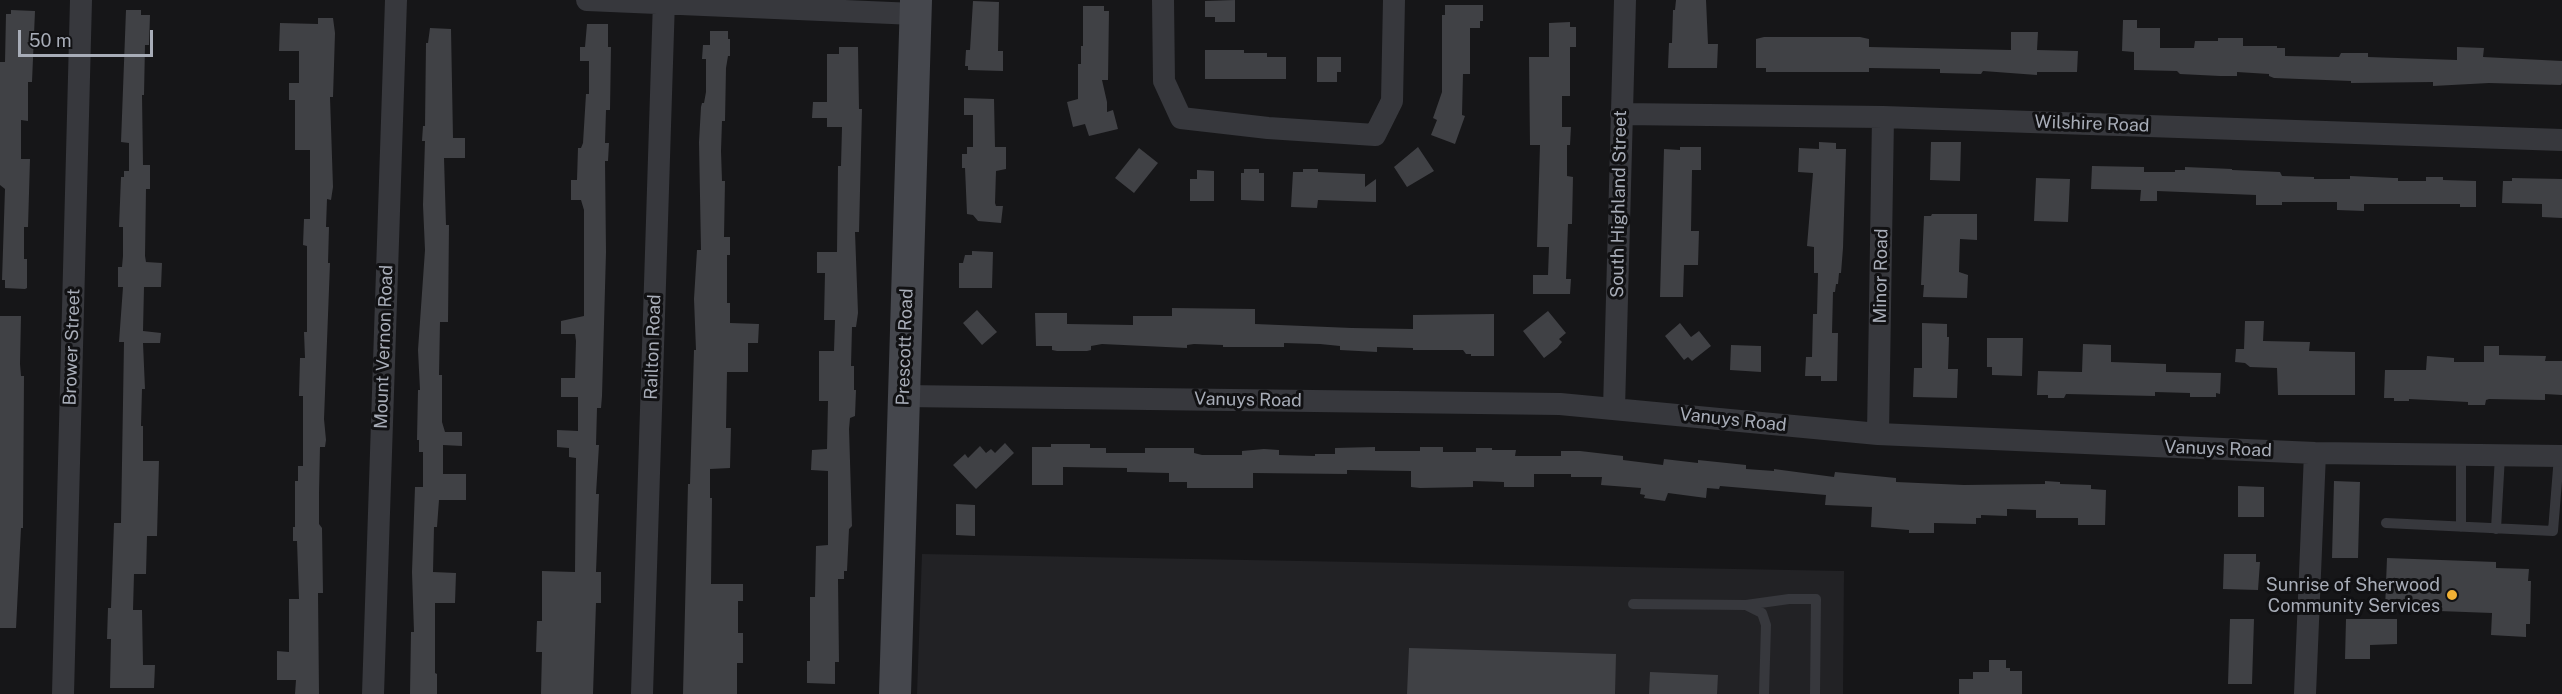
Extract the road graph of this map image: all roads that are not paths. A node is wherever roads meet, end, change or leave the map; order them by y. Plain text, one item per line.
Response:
1 (81, 0) edge
2 (396, 0) edge
3 (587, 0) edge
4 (1163, 0) edge
5 (1394, 0) edge
6 (1625, 0) edge
7 (664, 2) edge
8 (915, 7) edge
9 (1621, 114) junction
10 (1884, 117) junction
11 (2562, 140) edge
12 (903, 396) junction
13 (1614, 409) junction
14 (1878, 435) junction
15 (2315, 453) junction
16 (2461, 455) junction
17 (2500, 455) junction
18 (2561, 456) edge
19 (2386, 524) dead end
20 (2461, 527) junction
21 (2496, 529) junction
22 (1633, 604) dead end
23 (1746, 605) junction
24 (63, 694) edge
25 (373, 694) edge
26 (642, 694) edge
27 (895, 694) edge
28 (1764, 694) edge
29 (1815, 694) edge
30 (2305, 694) edge

1 - 24 street, Brower Street
2 - 25 street, Mount Vernon Road
3 - 7 street
4 - 5 street
6 - 9 street, South Highland Street
7 - 8 street
7 - 26 street, Railton Road
8 - 12 main road, Prescott Road
9 - 10 street, Wilshire Road
9 - 13 street, South Highland Street
10 - 11 street, Wilshire Road
10 - 14 street, Minor Road
12 - 13 street, Vanuys Road
12 - 27 main road, Prescott Road
13 - 14 street, Vanuys Road
14 - 15 street, Vanuys Road
15 - 16 street, Vanuys Road
15 - 30 street
16 - 17 street, Vanuys Road
16 - 20 lane
17 - 18 street, Vanuys Road
17 - 21 lane
18 - 21 lane
19 - 20 lane
20 - 21 lane
22 - 23 lane
23 - 28 lane
23 - 29 lane

